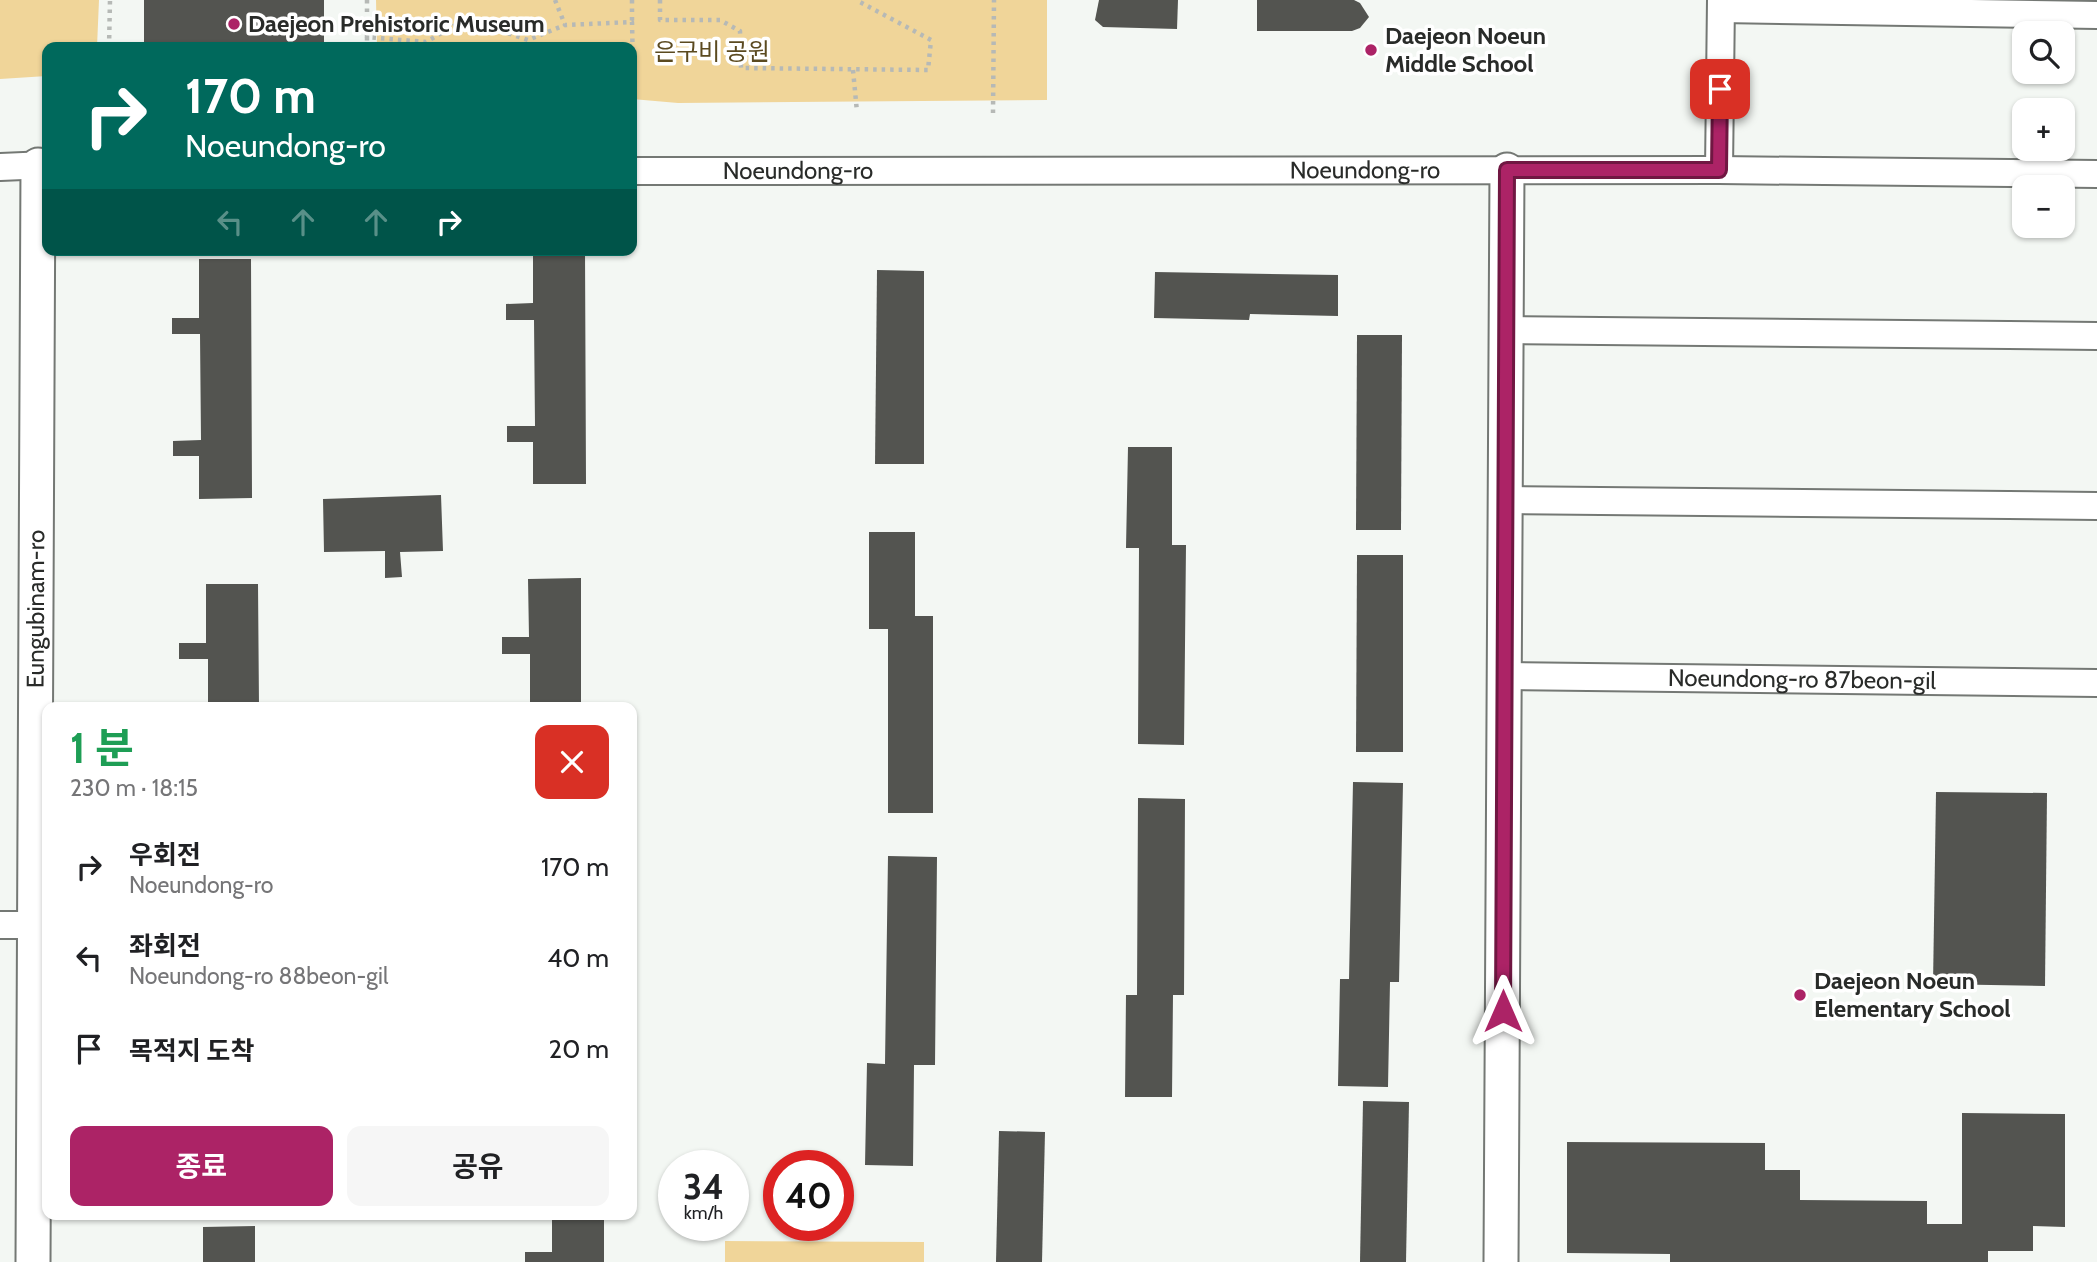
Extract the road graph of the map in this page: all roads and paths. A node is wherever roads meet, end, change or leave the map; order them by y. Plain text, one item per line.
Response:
1 (110, 0) edge
2 (367, 0) edge
3 (555, 0) edge
4 (632, 0) edge
5 (660, 0) edge
6 (856, 0) edge
7 (994, 0) edge
8 (1721, 5) edge
9 (1916, 7) edge
10 (2097, 15) edge
11 (632, 22) junction
12 (565, 25) junction
13 (367, 37) junction
14 (109, 42) edge
15 (368, 42) edge
16 (632, 42) edge
17 (853, 70) junction
18 (857, 112) dead end
19 (993, 113) dead end
20 (42, 165) edge
21 (0, 167) edge
22 (1507, 170) junction
23 (1719, 170) junction
24 (637, 171) edge
25 (2097, 174) edge
26 (42, 256) edge
27 (1507, 330) junction
28 (2097, 336) edge
29 (1506, 500) junction
30 (2097, 506) edge
31 (1504, 676) junction
32 (2097, 684) edge
33 (0, 925) edge
34 (35, 925) junction
35 (33, 1262) edge
36 (1501, 1262) edge

1 - 14 path
2 - 13 path
3 - 12 path
4 - 11 path
5 - 17 path
6 - 17 path
7 - 19 path
8 - 9 street
8 - 23 street
9 - 10 street
11 - 12 path
11 - 16 path
12 - 13 path
13 - 15 path
17 - 18 path
20 - 21 street
22 - 23 street, Noeundong-ro
22 - 24 street, Noeundong-ro
22 - 27 street
23 - 25 street, Noeundong-ro
26 - 34 street, Eungubinam-ro
27 - 28 street
27 - 29 street
29 - 30 street
29 - 31 street
31 - 32 street, Noeundong-ro 87beon-gil
31 - 36 street
33 - 34 street
34 - 35 street, Eungubinam-ro

